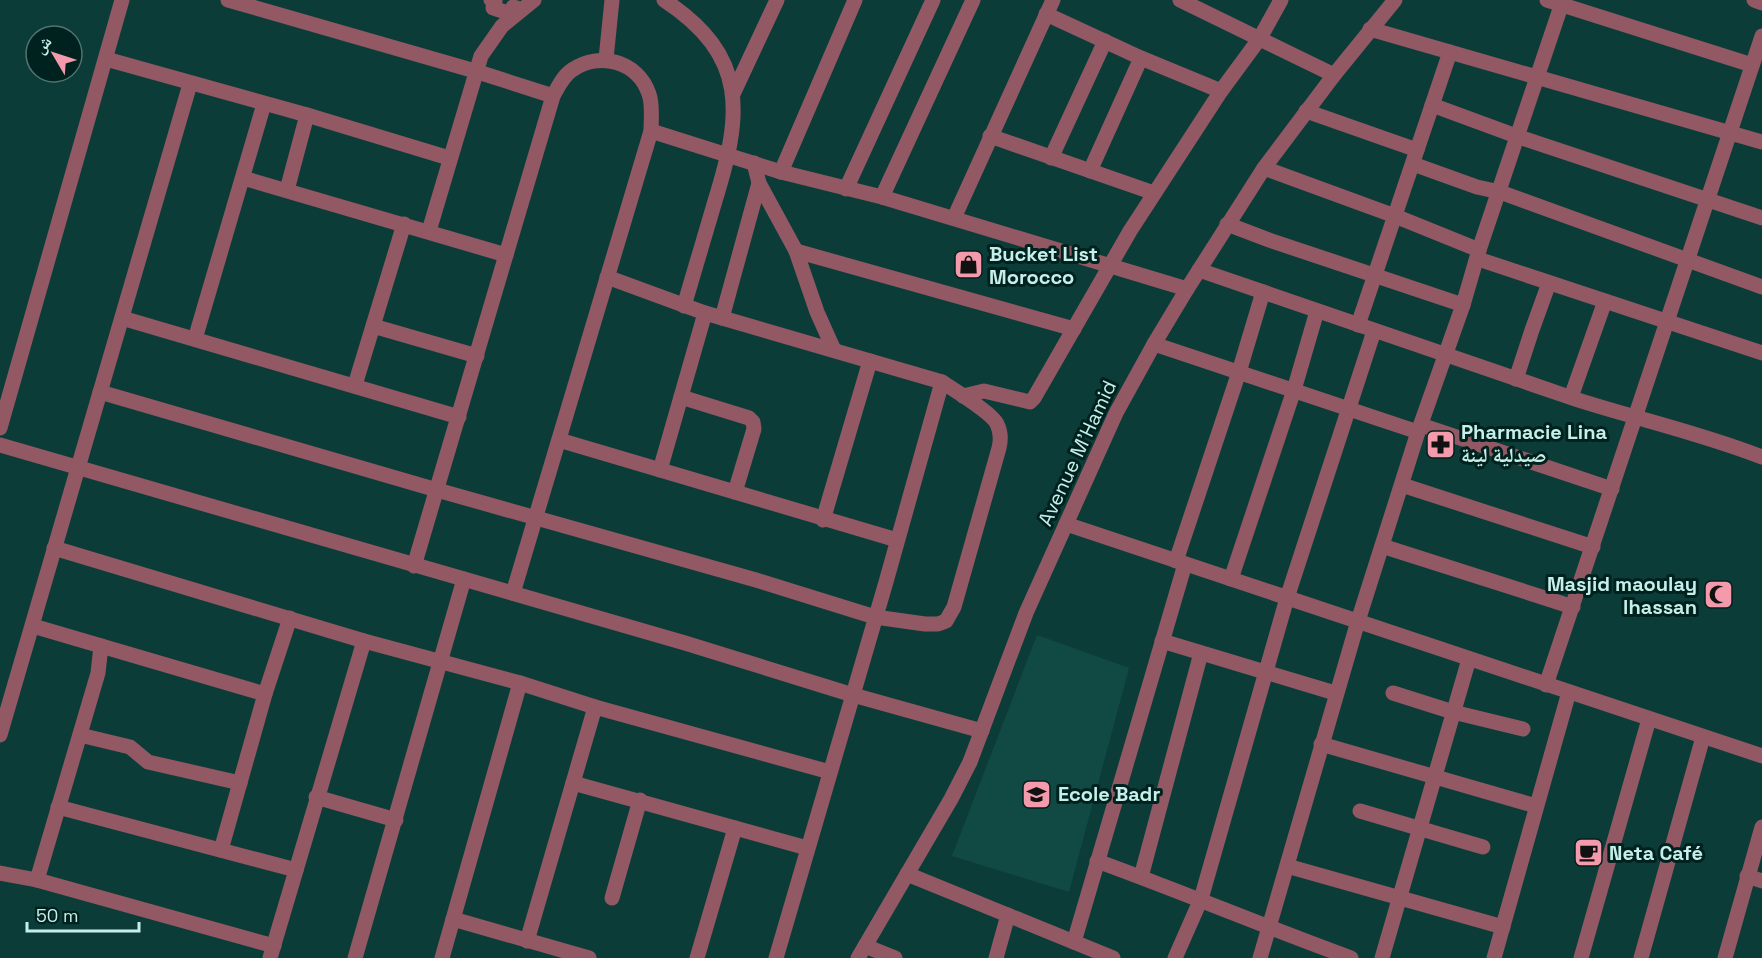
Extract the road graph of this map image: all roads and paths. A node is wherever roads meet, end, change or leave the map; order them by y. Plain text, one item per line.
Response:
1 (122, 0) edge
2 (228, 0) edge
3 (490, 0) edge
4 (534, 0) edge
5 (612, 0) edge
6 (664, 0) edge
7 (761, 0) edge
8 (777, 0) edge
9 (855, 0) edge
10 (933, 0) edge
11 (973, 0) edge
12 (1180, 0) edge
13 (1281, 0) edge
14 (1395, 0) edge
15 (1754, 0) edge
16 (1557, 2) edge
17 (1762, 3) edge
18 (1050, 7) edge
19 (521, 9) junction
20 (770, 16) junction
21 (1371, 29) junction
22 (1762, 36) edge
23 (1260, 38) junction
24 (1105, 41) junction
25 (1450, 52) junction
26 (1141, 58) junction
27 (106, 59) junction
28 (606, 59) junction
29 (1756, 60) edge
30 (475, 71) junction
31 (1334, 75) junction
32 (1538, 77) junction
33 (190, 84) junction
34 (1221, 92) junction
35 (733, 94) junction
36 (553, 96) junction
37 (264, 104) junction
38 (1432, 105) junction
39 (1306, 111) junction
40 (307, 115) junction
41 (651, 131) junction
42 (1730, 133) junction
43 (990, 136) junction
44 (1519, 137) junction
45 (1762, 142) edge
46 (729, 155) junction
47 (1415, 157) junction
48 (449, 158) junction
49 (1051, 158) junction
50 (754, 163) junction
51 (1264, 168) junction
52 (1090, 171) junction
53 (781, 172) junction
54 (243, 178) junction
55 (759, 183) junction
56 (846, 189) junction
57 (286, 190) junction
58 (1500, 192) junction
59 (1154, 193) junction
60 (882, 197) junction
61 (1708, 200) junction
62 (1395, 216) junction
63 (954, 218) junction
64 (1762, 218) edge
65 (404, 224) junction
66 (1227, 224) junction
67 (429, 231) junction
68 (796, 251) junction
69 (506, 255) junction
70 (1479, 255) junction
71 (1687, 261) junction
72 (1110, 266) junction
73 (1199, 270) junction
74 (1376, 276) junction
75 (606, 277) junction
76 (1549, 283) junction
77 (1762, 287) edge
78 (1186, 289) junction
79 (1263, 292) junction
80 (1605, 302) junction
81 (1463, 305) junction
82 (684, 306) junction
83 (1317, 311) junction
84 (705, 313) junction
85 (122, 318) junction
86 (722, 318) junction
87 (1668, 322) junction
88 (1358, 325) junction
89 (373, 326) junction
90 (1074, 329) junction
91 (1374, 331) junction
92 (195, 339) junction
93 (1154, 344) junction
94 (834, 350) junction
95 (1762, 353) edge
96 (477, 356) junction
97 (1445, 356) junction
98 (870, 361) junction
99 (1239, 372) junction
100 (1516, 379) junction
101 (942, 382) junction
102 (355, 385) junction
103 (1294, 390) junction
104 (100, 392) junction
105 (963, 396) junction
106 (1571, 397) junction
107 (681, 398) junction
108 (1350, 409) junction
109 (459, 417) junction
110 (1635, 418) junction
111 (0, 428) edge
112 (1420, 429) junction
113 (559, 440) junction
114 (0, 445) edge
115 (1762, 457) edge
116 (78, 467) junction
117 (660, 470) junction
118 (1402, 485) junction
119 (1612, 489) junction
120 (437, 490) junction
121 (735, 492) junction
122 (536, 517) junction
123 (823, 520) junction
124 (1066, 524) junction
125 (897, 540) junction
126 (1382, 546) junction
127 (1593, 547) junction
128 (54, 548) junction
129 (1180, 562) junction
130 (414, 566) junction
131 (465, 579) junction
132 (1231, 579) junction
133 (513, 593) junction
134 (1287, 598) junction
135 (1573, 607) junction
136 (875, 617) junction
137 (290, 618) junction
138 (1358, 621) junction
139 (33, 626) junction
140 (364, 641) junction
141 (1162, 641) junction
142 (101, 646) junction
143 (1201, 653) junction
144 (1468, 659) junction
145 (441, 662) junction
146 (1265, 674) junction
147 (520, 683) junction
148 (1546, 685) junction
149 (1569, 692) junction
150 (1335, 693) junction
151 (1394, 693) dead end
152 (265, 694) junction
153 (854, 695) junction
154 (595, 707) junction
155 (1453, 712) junction
156 (1649, 719) junction
157 (1523, 729) dead end
158 (982, 731) junction
159 (0, 735) edge
160 (80, 735) junction
161 (1703, 737) junction
162 (1321, 744) junction
163 (1762, 756) edge
164 (830, 772) junction
165 (1435, 777) junction
166 (240, 783) junction
167 (573, 783) junction
168 (316, 797) junction
169 (640, 800) junction
170 (1536, 806) junction
171 (58, 807) junction
172 (1360, 811) dead end
173 (396, 820) junction
174 (1762, 827) edge
175 (735, 828) junction
176 (1420, 829) junction
177 (1483, 846) dead end
178 (807, 849) junction
179 (221, 850) junction
180 (1097, 861) junction
181 (1287, 866) junction
182 (296, 870) junction
183 (0, 873) edge
184 (908, 874) junction
185 (1747, 876) junction
186 (1141, 877) junction
187 (37, 880) junction
188 (1762, 881) edge
189 (612, 898) dead end
190 (1200, 898) junction
191 (1399, 899) junction
192 (1008, 915) junction
193 (453, 919) junction
194 (1503, 927) junction
195 (1268, 928) junction
196 (527, 941) junction
197 (1074, 942) junction
198 (272, 952) edge
199 (862, 952) edge
200 (1644, 957) edge
201 (355, 958) edge
202 (441, 958) edge
203 (589, 958) edge
204 (697, 958) edge
205 (776, 958) edge
206 (895, 958) edge
207 (996, 958) edge
208 (1113, 958) edge
209 (1175, 958) edge
210 (1260, 958) edge
211 (1351, 958) edge
212 (1382, 958) edge
213 (1494, 958) edge
214 (1581, 958) edge
215 (1725, 958) edge

1 - 27 street
2 - 30 street
3 - 19 street
4 - 19 street
5 - 28 street
6 - 35 street
7 - 20 street
8 - 20 street
9 - 53 street
10 - 56 street
11 - 60 street
12 - 23 street
13 - 23 street
14 - 21 street, Avenue M'Hamid
15 - 17 street
16 - 29 street
16 - 32 street
18 - 24 street
18 - 43 street
19 - 30 street
20 - 35 street
21 - 25 street
21 - 31 street, Avenue M'Hamid
22 - 29 street
23 - 31 street
23 - 34 street
24 - 26 street
24 - 49 street
25 - 32 street
25 - 38 street
26 - 34 street
26 - 52 street
27 - 33 street
27 - 111 street
28 - 36 street
28 - 41 street
29 - 42 street
30 - 36 street
30 - 48 street
31 - 39 street, Avenue M'Hamid
32 - 42 street
32 - 44 street
33 - 37 street
33 - 85 street
34 - 59 street
35 - 46 street
36 - 69 street
37 - 40 street
37 - 54 street
38 - 44 street
38 - 47 street
39 - 47 street
39 - 51 street, Avenue M'Hamid
40 - 48 street
40 - 57 street
41 - 46 street
41 - 75 street
42 - 45 street
42 - 61 street
43 - 49 street
43 - 63 street
44 - 58 street
44 - 61 street
46 - 50 street
46 - 82 street
47 - 58 street
47 - 62 street
48 - 67 street
49 - 52 street
50 - 53 street
50 - 55 street
51 - 62 street
51 - 66 street, Avenue M'Hamid
52 - 59 street
53 - 56 street
54 - 57 street
54 - 92 street
55 - 68 street
55 - 86 street
56 - 60 street
57 - 65 street
58 - 70 street
58 - 71 street
59 - 72 street
60 - 63 street
61 - 64 street
61 - 71 street
62 - 70 street
62 - 74 street
63 - 72 street
65 - 67 street
65 - 89 street
66 - 73 street, Avenue M'Hamid
66 - 74 street
67 - 69 street
68 - 90 street
68 - 94 street
69 - 96 street
70 - 76 street
70 - 81 street
71 - 77 street
71 - 87 street
72 - 78 street
72 - 90 street
73 - 78 street, Avenue M'Hamid
73 - 79 street
74 - 81 street
74 - 88 street
75 - 82 street
75 - 113 street
76 - 80 street
76 - 100 street
78 - 93 street, Avenue M'Hamid
79 - 83 street
79 - 99 street
80 - 87 street
80 - 106 street
81 - 97 street
82 - 84 street
83 - 88 street
83 - 103 street
84 - 86 street
84 - 107 street
85 - 92 street
85 - 104 street
86 - 94 street
87 - 95 street
87 - 110 street
88 - 91 street
89 - 96 street
89 - 102 street
90 - 105 street
91 - 97 street
91 - 108 street
92 - 102 street
93 - 99 street
93 - 124 street, Avenue M'Hamid
94 - 98 street
96 - 109 street
97 - 100 street
97 - 112 street
98 - 101 street
98 - 123 street
99 - 103 street
99 - 129 street
100 - 106 street
101 - 105 street
101 - 125 street
102 - 109 street
103 - 108 street
103 - 132 street
104 - 116 street
104 - 120 street
105 - 136 street
106 - 110 street
107 - 117 street
107 - 121 street
108 - 112 street
108 - 134 street
109 - 120 street
110 - 115 street
110 - 119 street
112 - 118 street
112 - 119 street
113 - 117 street
113 - 122 street
114 - 116 street
116 - 128 street
116 - 130 street
117 - 121 street
118 - 126 street
118 - 127 street
119 - 127 street
120 - 122 street
120 - 130 street
121 - 123 street
122 - 133 street
122 - 136 street
123 - 125 street
124 - 129 street
124 - 158 street, Avenue M'Hamid
125 - 136 street
126 - 135 street
126 - 138 street
127 - 135 street
128 - 137 street
128 - 139 street
129 - 132 street
129 - 141 street
130 - 131 street
131 - 133 street
131 - 145 street
132 - 134 street
133 - 153 street
134 - 138 street
134 - 146 street
135 - 148 street
136 - 153 street
137 - 140 street
137 - 152 street
138 - 144 street
138 - 150 street
139 - 142 street
139 - 159 street
140 - 145 street
140 - 168 street
141 - 143 street
141 - 180 street
142 - 152 street
142 - 160 street
143 - 146 street
143 - 186 street
144 - 148 street
144 - 155 street
145 - 147 street
145 - 173 street
146 - 150 street
146 - 190 street
147 - 154 street
147 - 193 street
148 - 149 street
149 - 156 street
149 - 170 street
150 - 162 street
151 - 155 street
152 - 166 street
153 - 158 street
153 - 164 street
154 - 164 street
154 - 167 street
155 - 157 street
155 - 165 street
156 - 161 street
156 - 214 street
158 - 184 street, Avenue M'Hamid
160 - 166 street
160 - 171 street
161 - 163 street
161 - 200 street
162 - 165 street
162 - 181 street
164 - 178 street
165 - 170 street
165 - 176 street
166 - 179 street
167 - 169 street
167 - 196 street
168 - 173 street
168 - 182 street
169 - 175 street
169 - 189 street
170 - 194 street
171 - 179 street
171 - 187 street
172 - 176 street
173 - 201 street
174 - 185 street
175 - 178 street
175 - 204 street
176 - 177 street
176 - 191 street
178 - 205 street
179 - 182 street
180 - 186 street
180 - 197 street
181 - 191 street
181 - 195 street
182 - 198 street
183 - 187 street
184 - 192 street
184 - 199 street, Avenue M'Hamid
185 - 188 street
185 - 215 street
186 - 190 street
187 - 198 street
190 - 195 street
190 - 209 street
191 - 194 street
191 - 212 street
192 - 197 street
192 - 207 street
193 - 196 street
193 - 202 street
194 - 213 street
195 - 210 street
195 - 211 street
196 - 203 street
197 - 208 street
199 - 206 street

